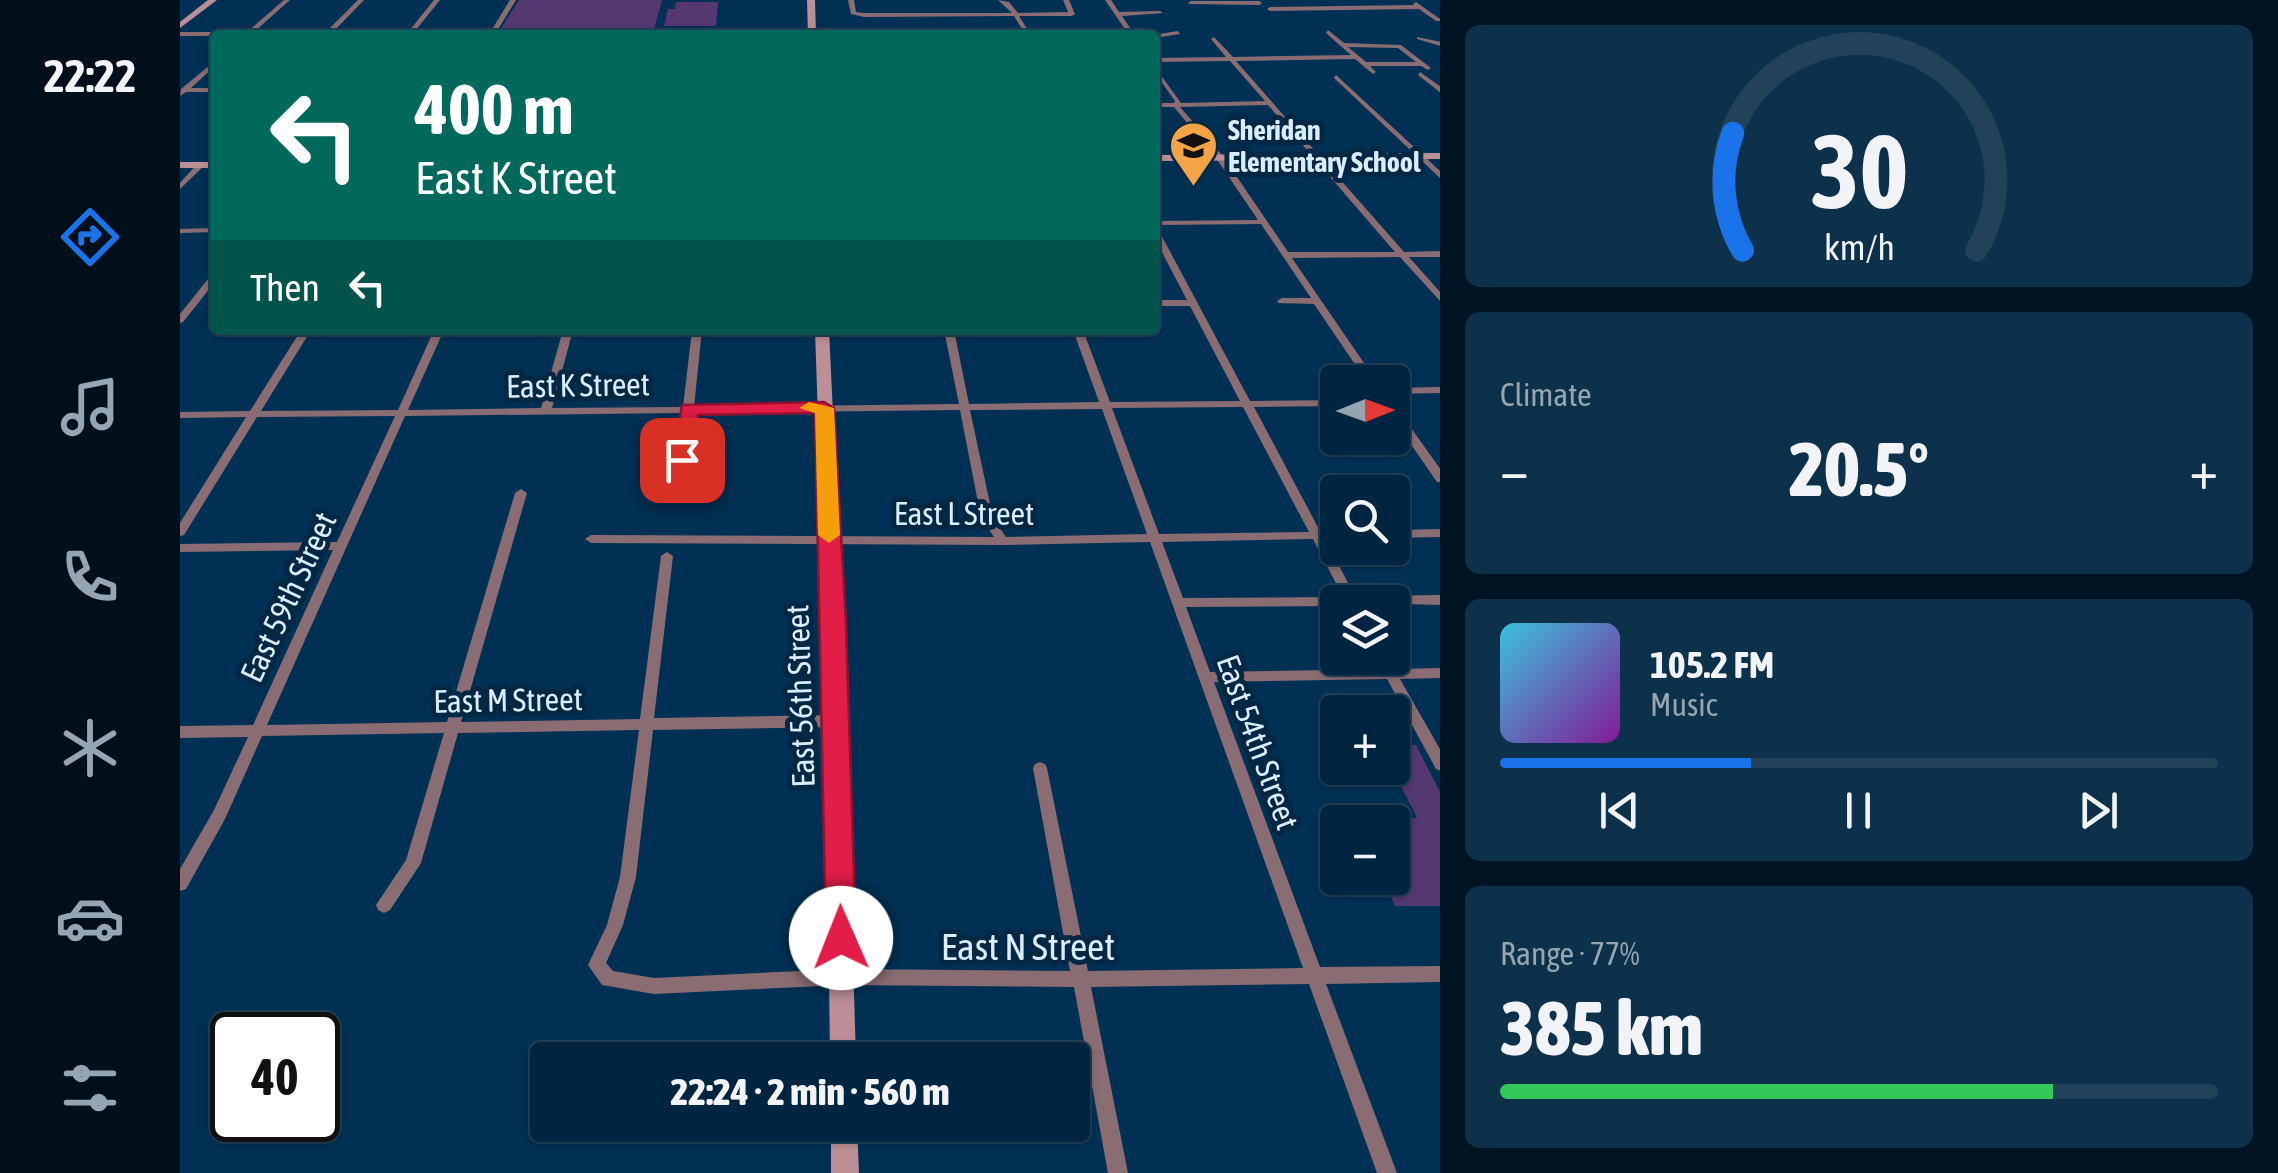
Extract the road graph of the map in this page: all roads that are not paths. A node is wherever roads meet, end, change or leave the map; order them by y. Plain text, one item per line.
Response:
1 (213, 0) edge
2 (287, 0) edge
3 (362, 0) edge
4 (437, 0) edge
5 (513, 0) edge
6 (811, 0) edge
7 (850, 0) edge
8 (1001, 0) edge
9 (1066, 0) edge
10 (1108, 0) edge
11 (1410, 0) edge
12 (1258, 2) edge
13 (1190, 4) dead end
14 (1419, 7) junction
15 (1018, 14) junction
16 (1118, 14) junction
17 (1160, 14) dead end
18 (1438, 18) edge
19 (180, 26) edge
20 (253, 30) edge
21 (332, 30) edge
22 (413, 30) edge
23 (494, 30) edge
24 (812, 30) edge
25 (1025, 30) edge
26 (1129, 30) edge
27 (1328, 32) dead end
28 (1178, 33) dead end
29 (180, 34) edge
30 (210, 34) edge
31 (1160, 35) edge
32 (1418, 38) dead end
33 (1214, 39) dead end
34 (1440, 44) edge
35 (1342, 45) junction
36 (1356, 57) junction
37 (1231, 58) junction
38 (1307, 58) junction
39 (1160, 60) edge
40 (1364, 64) junction
41 (210, 67) edge
42 (1321, 71) dead end
43 (1373, 72) dead end
44 (1420, 74) dead end
45 (1336, 76) dead end
46 (1160, 83) edge
47 (210, 90) edge
48 (182, 91) edge
49 (1440, 91) edge
50 (1269, 103) junction
51 (1160, 105) edge
52 (1177, 105) junction
53 (1318, 156) junction
54 (1419, 156) junction
55 (1440, 156) edge
56 (1218, 157) junction
57 (1160, 158) edge
58 (180, 165) edge
59 (201, 165) junction
60 (210, 165) edge
61 (1440, 177) edge
62 (180, 187) edge
63 (1160, 222) edge
64 (1262, 222) junction
65 (210, 230) edge
66 (180, 231) edge
67 (1160, 241) edge
68 (1402, 254) junction
69 (1440, 254) edge
70 (1286, 255) junction
71 (210, 282) edge
72 (1440, 299) edge
73 (1282, 301) dead end
74 (1318, 302) junction
75 (1160, 303) edge
76 (1193, 303) junction
77 (180, 320) edge
78 (303, 335) edge
79 (437, 335) edge
80 (567, 335) edge
81 (696, 335) edge
82 (822, 335) edge
83 (950, 335) edge
84 (1080, 335) edge
85 (1361, 365) edge
86 (1440, 390) edge
87 (1410, 391) edge
88 (1320, 403) edge
89 (1106, 404) junction
90 (1247, 405) junction
91 (964, 406) junction
92 (824, 408) junction
93 (689, 409) junction
94 (546, 410) junction
95 (401, 412) junction
96 (254, 414) junction
97 (180, 415) edge
98 (1410, 435) edge
99 (1440, 479) edge
100 (522, 493) dead end
101 (678, 499) dead end
102 (180, 532) edge
103 (1410, 534) edge
104 (1440, 534) edge
105 (1318, 535) junction
106 (1153, 537) junction
107 (591, 539) dead end
108 (829, 540) junction
109 (1003, 541) junction
110 (342, 546) junction
111 (180, 548) edge
112 (668, 556) dead end
113 (1343, 585) edge
114 (1440, 600) edge
115 (1410, 601) edge
116 (1320, 602) edge
117 (1177, 603) junction
118 (1410, 673) edge
119 (1440, 673) edge
120 (1320, 675) edge
121 (1392, 675) edge
122 (1205, 677) junction
123 (837, 721) junction
124 (646, 725) junction
125 (453, 728) junction
126 (257, 731) junction
127 (180, 732) edge
128 (1440, 765) edge
129 (1040, 768) dead end
130 (180, 884) edge
131 (384, 905) dead end
132 (1440, 974) edge
133 (1314, 975) junction
134 (842, 977) junction
135 (1080, 980) junction
136 (843, 1042) edge
137 (844, 1142) edge
138 (845, 1173) edge
139 (1118, 1173) edge
140 (1386, 1173) edge

1 - 19 street
2 - 20 street
3 - 21 street
4 - 22 street
5 - 23 street
6 - 24 street
7 - 15 street
8 - 15 street
9 - 15 street
10 - 16 street
11 - 14 street
12 - 13 street
12 - 14 street
14 - 18 street
15 - 25 street
16 - 17 street
16 - 26 street
27 - 35 street
28 - 31 street
29 - 30 street
32 - 34 street
33 - 37 street
35 - 36 street
35 - 40 street
36 - 38 street
36 - 40 street
37 - 38 street
37 - 39 street
37 - 50 street
38 - 42 street
40 - 43 street
41 - 48 street
44 - 49 street
45 - 54 street
46 - 52 street
47 - 48 street
50 - 52 street
50 - 53 street
51 - 52 street
52 - 56 street
53 - 54 street
53 - 56 street
53 - 68 street
54 - 55 street
54 - 61 street
56 - 57 street
56 - 64 street
58 - 59 street
59 - 60 street
59 - 62 street
63 - 64 street
64 - 70 street
65 - 66 street
67 - 76 street
68 - 69 street
68 - 70 street
68 - 72 street
70 - 74 street
71 - 77 street
73 - 74 street
74 - 85 street
75 - 76 street
76 - 90 street
78 - 96 street
79 - 95 street, East 59th Street
80 - 94 street
81 - 93 street
82 - 92 street, East 56th Street
83 - 91 street
84 - 89 street, East 54th Street
86 - 87 street
88 - 90 street, East K Street
89 - 90 street, East K Street
89 - 91 street, East K Street
89 - 106 street, East 54th Street
90 - 105 street
91 - 92 street, East K Street
91 - 109 street
92 - 93 street, East K Street
92 - 108 street, East 56th Street
93 - 94 street, East K Street
93 - 101 street
94 - 95 street, East K Street
95 - 96 street, East K Street
95 - 110 street, East 59th Street
96 - 97 street, East K Street
96 - 102 street
98 - 99 street
100 - 125 street
103 - 104 street
105 - 106 street, East L Street
105 - 113 street
106 - 109 street, East L Street
106 - 117 street, East 54th Street
107 - 108 street, East L Street
108 - 109 street, East L Street
108 - 123 street, East 56th Street
110 - 111 street
110 - 126 street, East 59th Street
112 - 124 street
114 - 115 street
116 - 117 street
117 - 122 street, East 54th Street
118 - 119 street
120 - 122 street
121 - 128 street
122 - 133 street, East 54th Street
123 - 124 street, East M Street
123 - 134 street, East 56th Street
124 - 125 street, East M Street
124 - 134 street, East N Street
125 - 126 street, East M Street
125 - 131 street
126 - 127 street, East M Street
126 - 130 street, East 59th Street
129 - 135 street
132 - 133 street, East N Street
133 - 135 street, East N Street
133 - 140 street, East 54th Street
134 - 135 street, East N Street
134 - 136 street, East 56th Street
135 - 139 street
137 - 138 street

